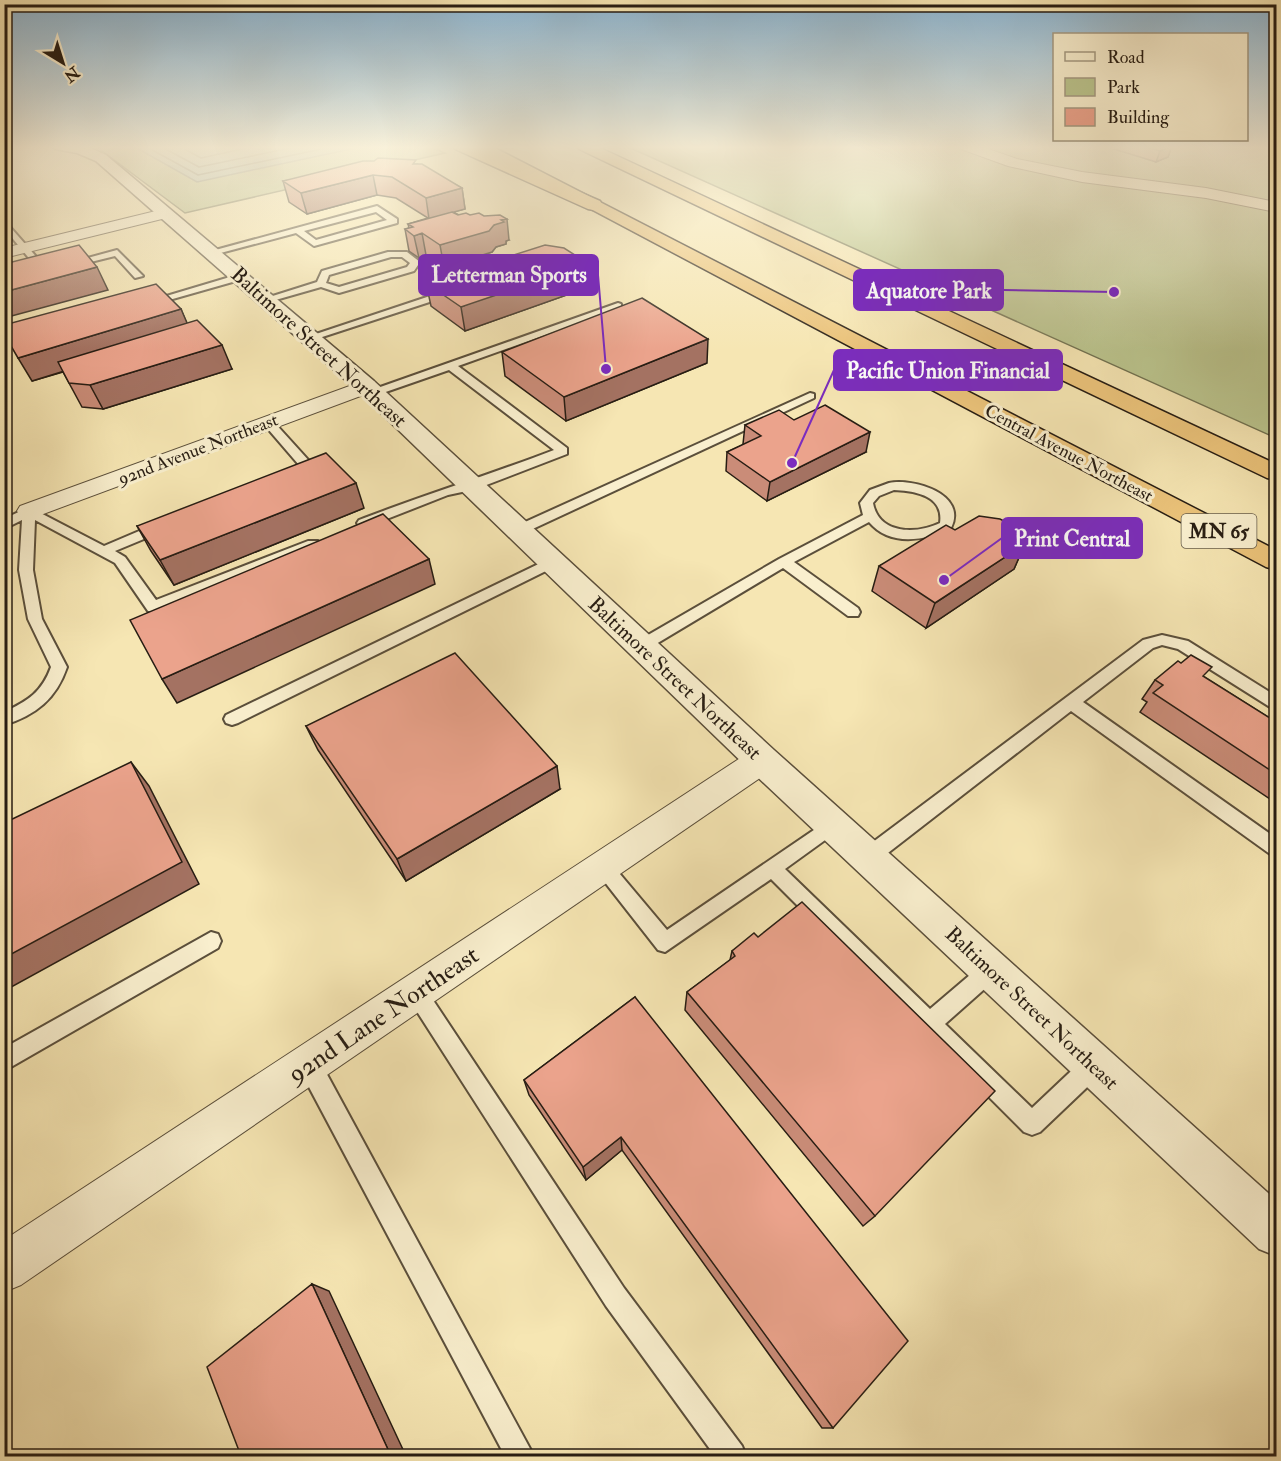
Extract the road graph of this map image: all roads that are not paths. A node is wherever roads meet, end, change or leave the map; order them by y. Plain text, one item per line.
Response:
1 (164, 214) joint
2 (358, 214) edge
3 (384, 214) edge
4 (612, 214) edge
5 (728, 214) edge
6 (4, 222) edge
7 (298, 230) junction
8 (25, 248) junction
9 (4, 252) edge
10 (213, 252) junction
11 (138, 276) dead end
12 (240, 278) junction
13 (321, 284) junction
14 (466, 287) edge
15 (266, 300) junction
16 (139, 305) edge
17 (618, 306) edge
18 (38, 333) edge
19 (309, 338) junction
20 (4, 342) edge
21 (452, 367) junction
22 (370, 390) junction
23 (810, 396) dead end
24 (268, 422) junction
25 (1276, 473) edge
26 (274, 479) edge
27 (472, 486) junction
28 (29, 511) junction
29 (869, 517) junction
30 (178, 519) edge
31 (4, 525) edge
32 (347, 530) edge
33 (519, 530) junction
34 (326, 539) edge
35 (103, 551) junction
36 (1276, 561) edge
37 (553, 562) junction
38 (784, 562) junction
39 (853, 612) dead end
40 (641, 646) junction
41 (1072, 704) junction
42 (1276, 704) edge
43 (4, 719) edge
44 (232, 719) dead end
45 (762, 760) junction
46 (833, 825) junction
47 (1276, 848) edge
48 (868, 857) junction
49 (602, 867) junction
50 (772, 868) junction
51 (211, 941) dead end
52 (991, 970) junction
53 (416, 992) junction
54 (929, 1024) junction
55 (4, 1060) edge
56 (309, 1064) junction
57 (1094, 1065) junction
58 (1276, 1232) edge
59 (4, 1268) edge
60 (520, 1456) edge
61 (732, 1456) edge

1 - 8 street
1 - 10 street, Baltimore Street Northeast
2 - 7 lane
3 - 7 lane
4 - 36 highway, Central Avenue Northeast / MN 65
5 - 25 highway
6 - 8 lane
7 - 10 lane
8 - 9 street
8 - 11 lane
10 - 12 street, Baltimore Street Northeast
12 - 15 street, Baltimore Street Northeast
12 - 16 lane
13 - 13 lane
13 - 15 lane
14 - 19 lane
15 - 19 street, Baltimore Street Northeast
17 - 21 lane
18 - 20 lane
19 - 22 street, Baltimore Street Northeast
21 - 22 lane
21 - 27 lane
22 - 24 street, 92nd Avenue Northeast
22 - 27 street, Baltimore Street Northeast
23 - 33 lane
24 - 26 lane
24 - 28 street, 92nd Avenue Northeast
27 - 32 lane
27 - 33 street, Baltimore Street Northeast
28 - 31 lane
28 - 35 lane
28 - 43 lane
29 - 29 lane
29 - 38 lane
30 - 35 lane
33 - 37 street, Baltimore Street Northeast
34 - 35 lane
37 - 40 street, Baltimore Street Northeast
37 - 44 lane
38 - 39 lane
38 - 40 lane
40 - 45 street, Baltimore Street Northeast
41 - 42 lane
41 - 47 lane
41 - 48 lane
45 - 46 street, Baltimore Street Northeast
45 - 49 street, 92nd Lane Northeast
46 - 48 street, Baltimore Street Northeast
46 - 50 lane
48 - 52 street, Baltimore Street Northeast
49 - 50 lane
49 - 53 street, 92nd Lane Northeast
50 - 54 lane
51 - 55 lane
52 - 54 lane
52 - 57 street, Baltimore Street Northeast
53 - 56 street, 92nd Lane Northeast
53 - 61 lane
54 - 57 lane
56 - 59 street, 92nd Lane Northeast
56 - 60 lane
57 - 58 street, Baltimore Street Northeast

